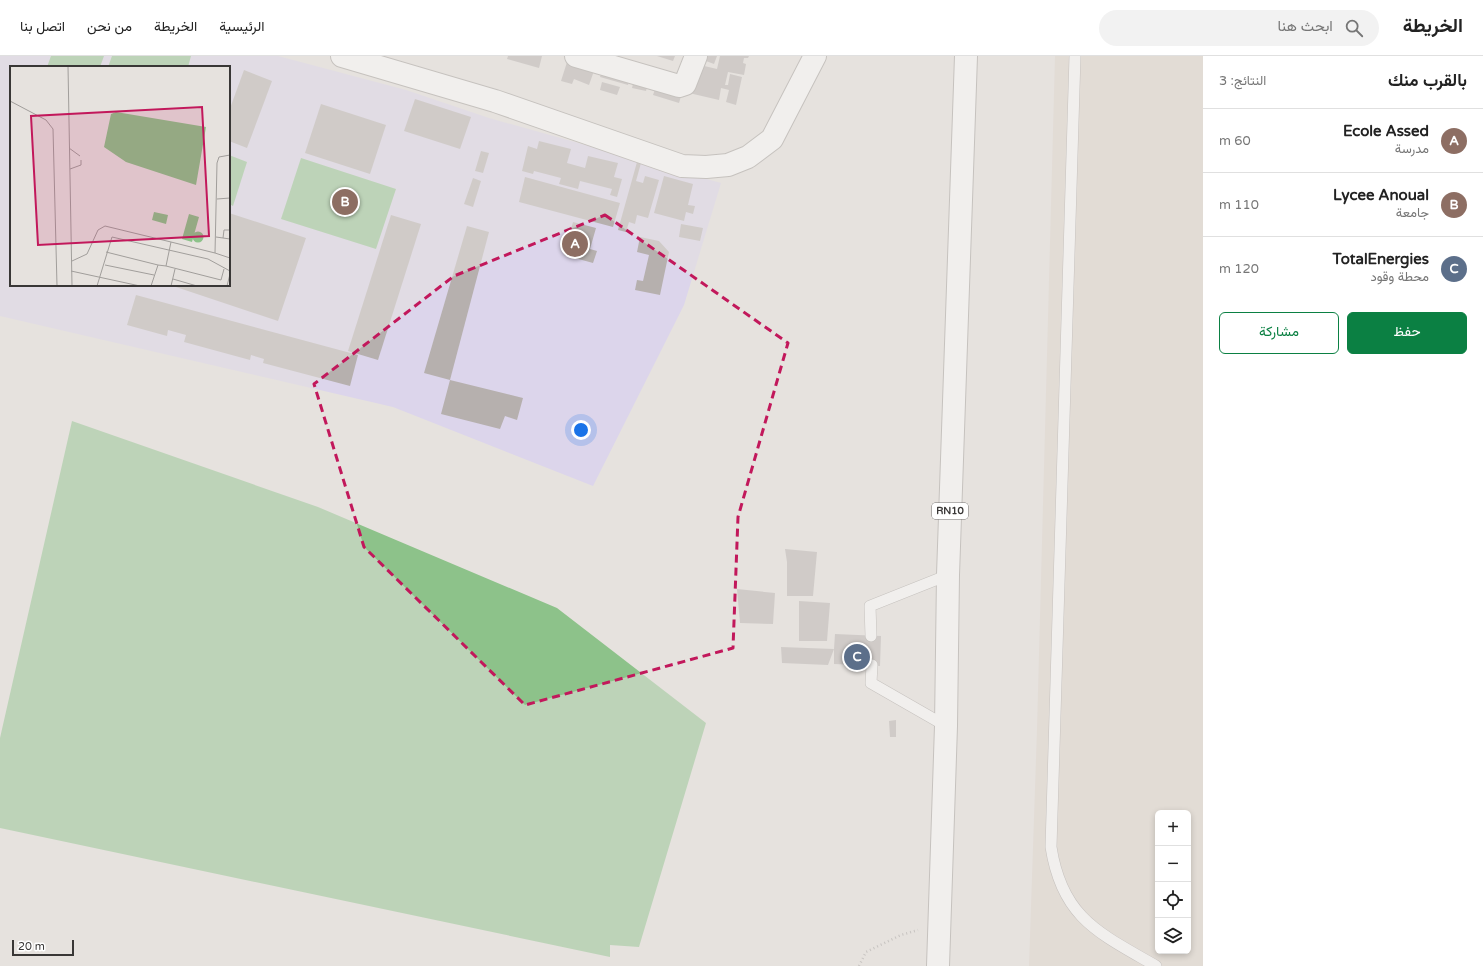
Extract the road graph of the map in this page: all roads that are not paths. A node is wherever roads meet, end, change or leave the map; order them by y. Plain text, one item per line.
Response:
1 (342, 56) edge
2 (576, 56) edge
3 (696, 56) edge
4 (815, 56) edge
5 (966, 56) edge
6 (1075, 56) edge
7 (948, 575) junction
8 (871, 636) dead end
9 (872, 665) dead end
10 (946, 726) junction
11 (938, 966) edge
12 (1156, 966) edge

1 - 4 main road
2 - 3 main road
5 - 7 main road, RN10
6 - 12 lane
7 - 8 lane
7 - 10 main road, RN10
9 - 10 lane
10 - 11 main road, RN10

